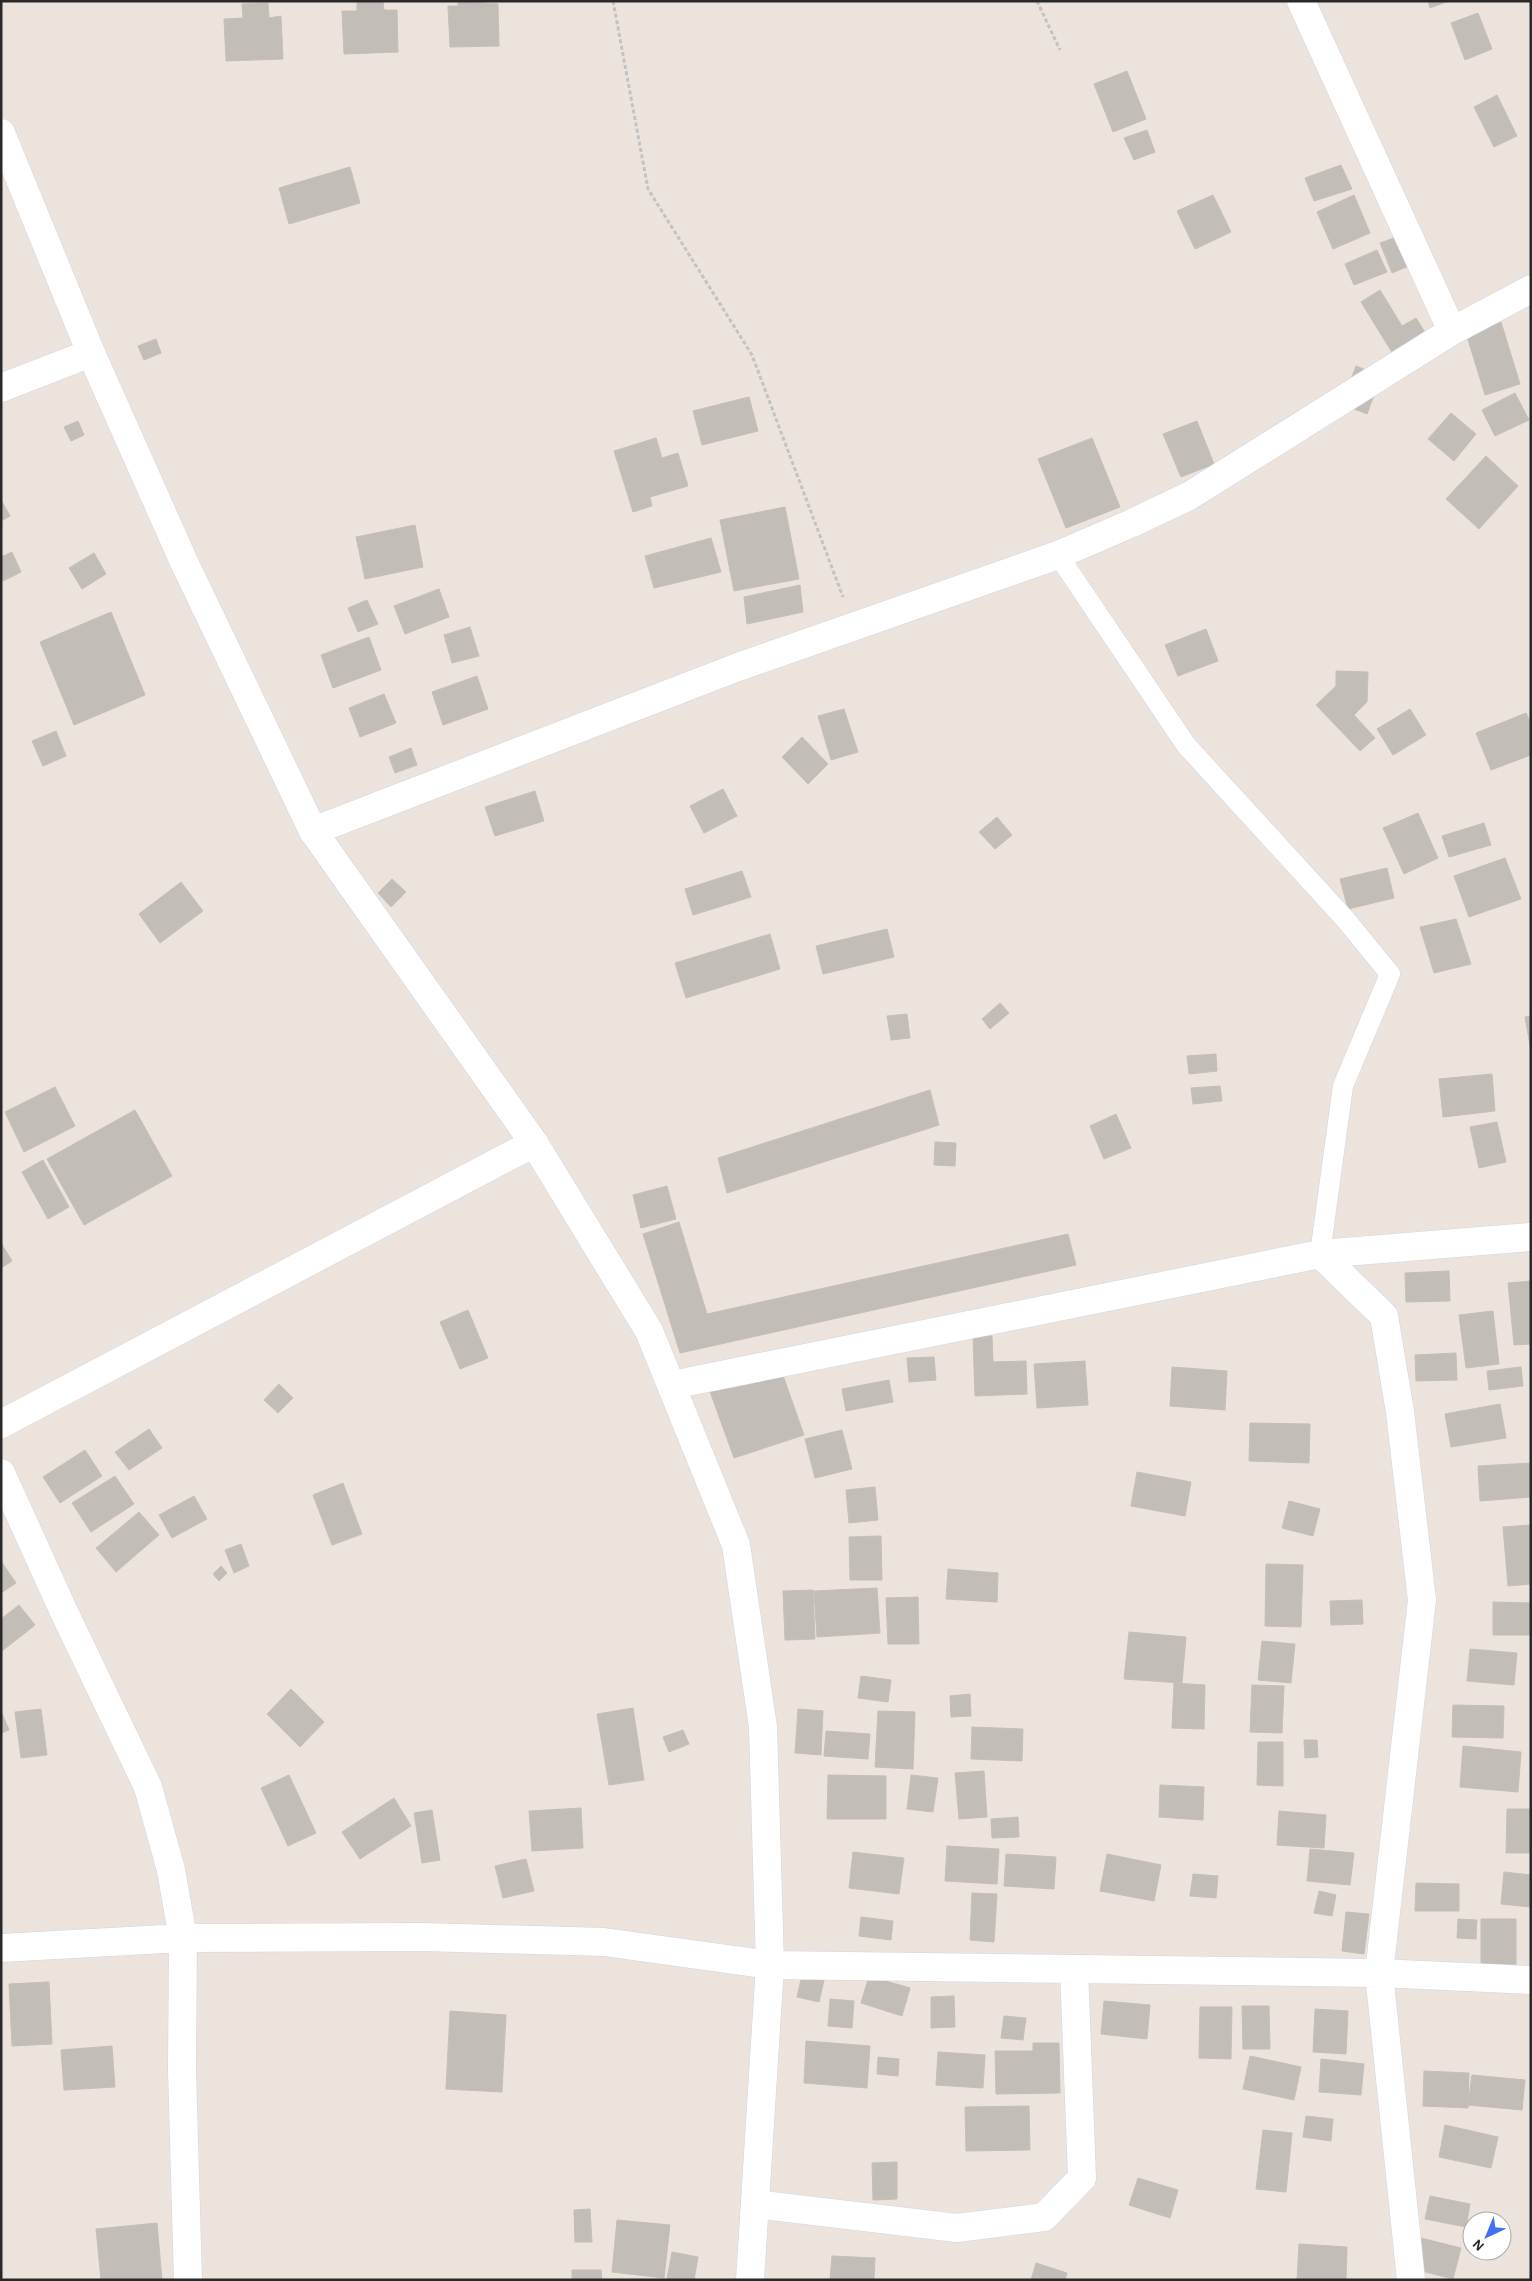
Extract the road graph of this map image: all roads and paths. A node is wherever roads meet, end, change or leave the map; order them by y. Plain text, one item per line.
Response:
1 (613, 1) edge
2 (1037, 1) edge
3 (1302, 1) edge
4 (1060, 50) dead end
5 (1, 134) edge
6 (1531, 289) edge
7 (1452, 331) junction
8 (91, 353) junction
9 (1, 388) edge
10 (1058, 555) junction
11 (854, 625) junction
12 (313, 831) junction
13 (534, 1143) junction
14 (1531, 1237) edge
15 (1320, 1254) junction
16 (672, 1385) junction
17 (1, 1424) edge
18 (1, 1473) edge
19 (183, 1938) junction
20 (1, 1948) edge
21 (770, 1965) junction
22 (1074, 1969) junction
23 (1379, 1973) junction
24 (1531, 1980) edge
25 (754, 2204) junction
26 (188, 2280) edge
27 (750, 2280) edge
28 (1411, 2280) edge

1 - 11 path
2 - 4 path
3 - 7 street
5 - 8 street
6 - 7 street
7 - 10 street
8 - 9 street
8 - 12 street
10 - 11 street
10 - 15 lane
11 - 12 street
12 - 13 street
13 - 16 street
13 - 17 street
14 - 15 street
15 - 16 street
15 - 23 street
16 - 21 street
18 - 19 street
19 - 20 street
19 - 21 street
19 - 26 street
21 - 22 street
21 - 25 street
22 - 23 street
22 - 25 street
23 - 24 street
23 - 28 street
25 - 27 street

